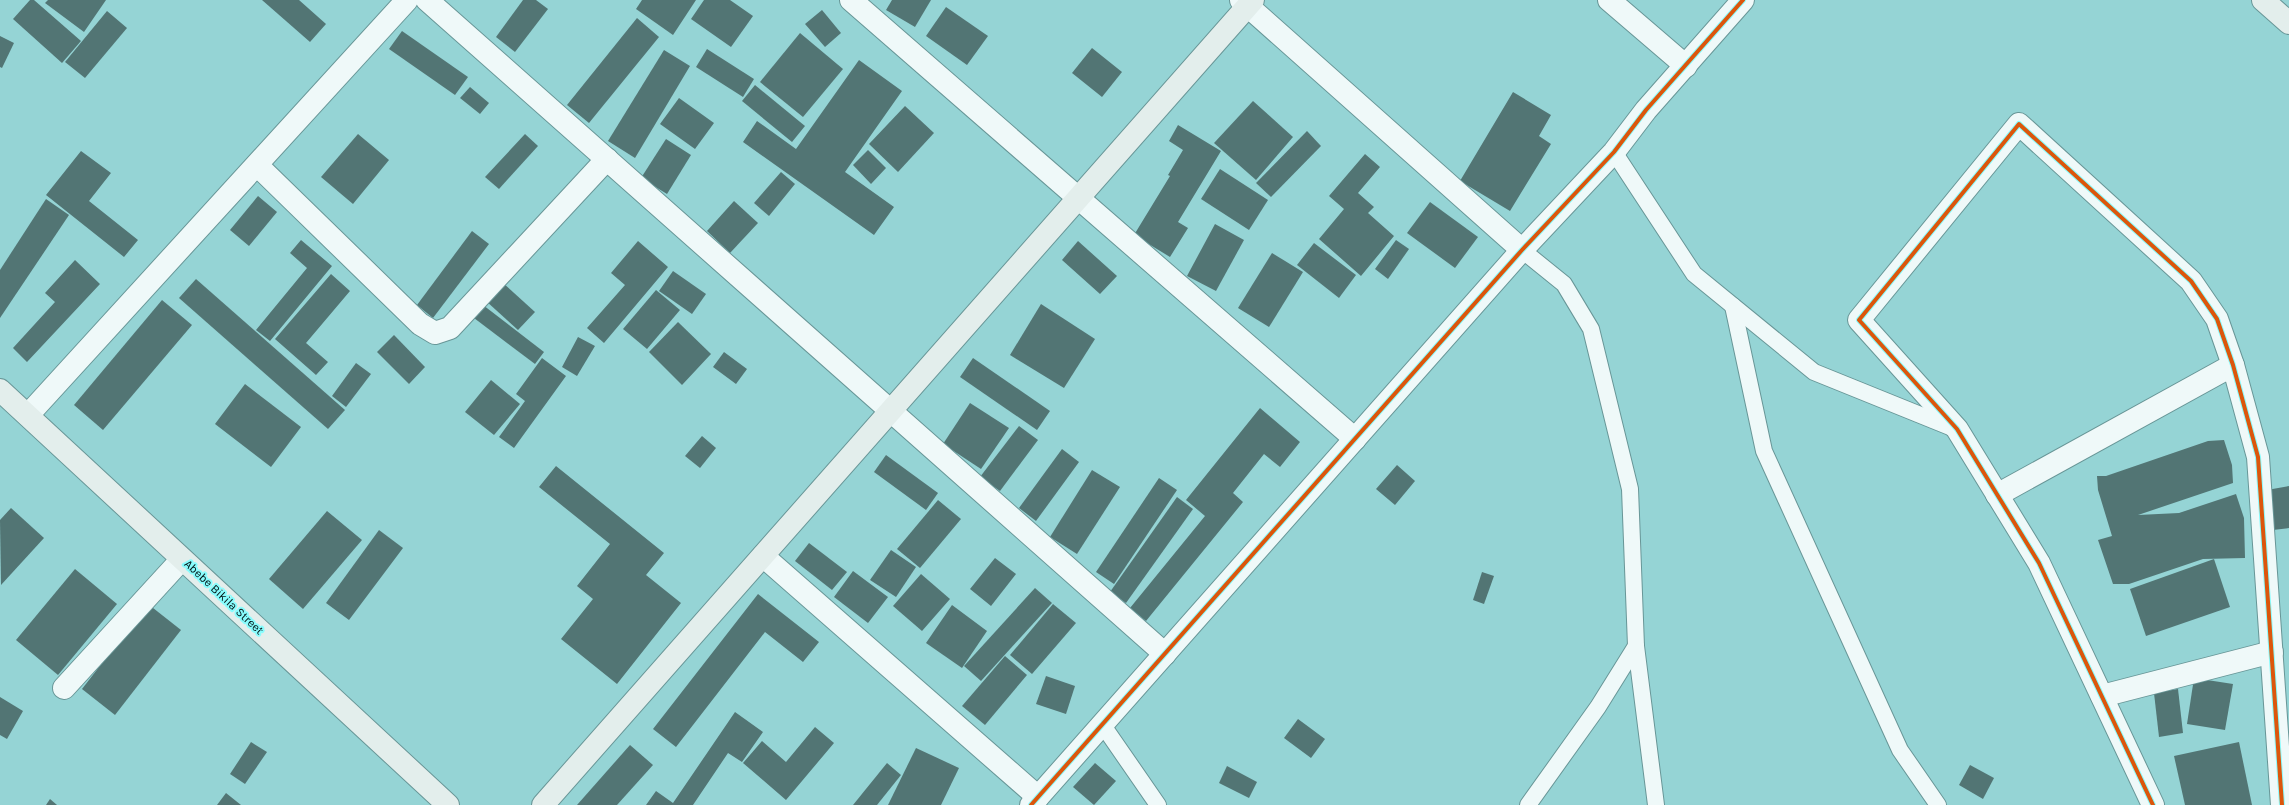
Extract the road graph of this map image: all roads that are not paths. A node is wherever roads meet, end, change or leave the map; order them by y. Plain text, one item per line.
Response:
1 (407, 0) edge
2 (427, 0) edge
3 (851, 0) edge
4 (1609, 0) edge
5 (1744, 0) edge
6 (2263, 0) edge
7 (1247, 2) edge
8 (2289, 23) edge
9 (1686, 66) junction
10 (1614, 152) junction
11 (607, 158) junction
12 (256, 164) junction
13 (1078, 198) junction
14 (1522, 250) junction
15 (1733, 306) junction
16 (2233, 365) junction
17 (0, 390) edge
18 (892, 410) junction
19 (28, 415) junction
20 (1957, 430) junction
21 (1355, 439) junction
22 (1997, 495) junction
23 (763, 556) junction
24 (182, 559) junction
25 (1636, 646) junction
26 (2272, 652) junction
27 (1165, 654) junction
28 (64, 688) dead end
29 (2102, 696) junction
30 (1102, 724) junction
31 (1034, 801) edge
32 (448, 805) edge
33 (544, 805) edge
34 (1158, 805) edge
35 (1528, 805) edge
36 (1656, 805) edge
37 (1938, 805) edge
38 (2153, 805) edge
39 (2282, 805) edge

1 - 12 street
2 - 11 street
3 - 13 street
4 - 9 street
5 - 9 street
6 - 8 street
7 - 13 street
7 - 14 street
9 - 10 street
10 - 14 street
10 - 15 lane
11 - 12 street
11 - 18 street
12 - 19 street
13 - 18 street
13 - 21 street
14 - 21 street
14 - 25 lane
15 - 20 lane
15 - 37 lane
16 - 20 street
16 - 22 street
16 - 26 street
17 - 19 street, Abebe Bikila Street
18 - 23 street
18 - 27 street
19 - 24 street, Abebe Bikila Street
20 - 22 street
21 - 27 street
22 - 29 street
23 - 31 street
23 - 33 street
24 - 28 street
24 - 32 street, Abebe Bikila Street
25 - 35 lane
25 - 36 lane
26 - 29 street
26 - 39 street
27 - 30 street
29 - 38 street
30 - 31 street
30 - 34 lane

